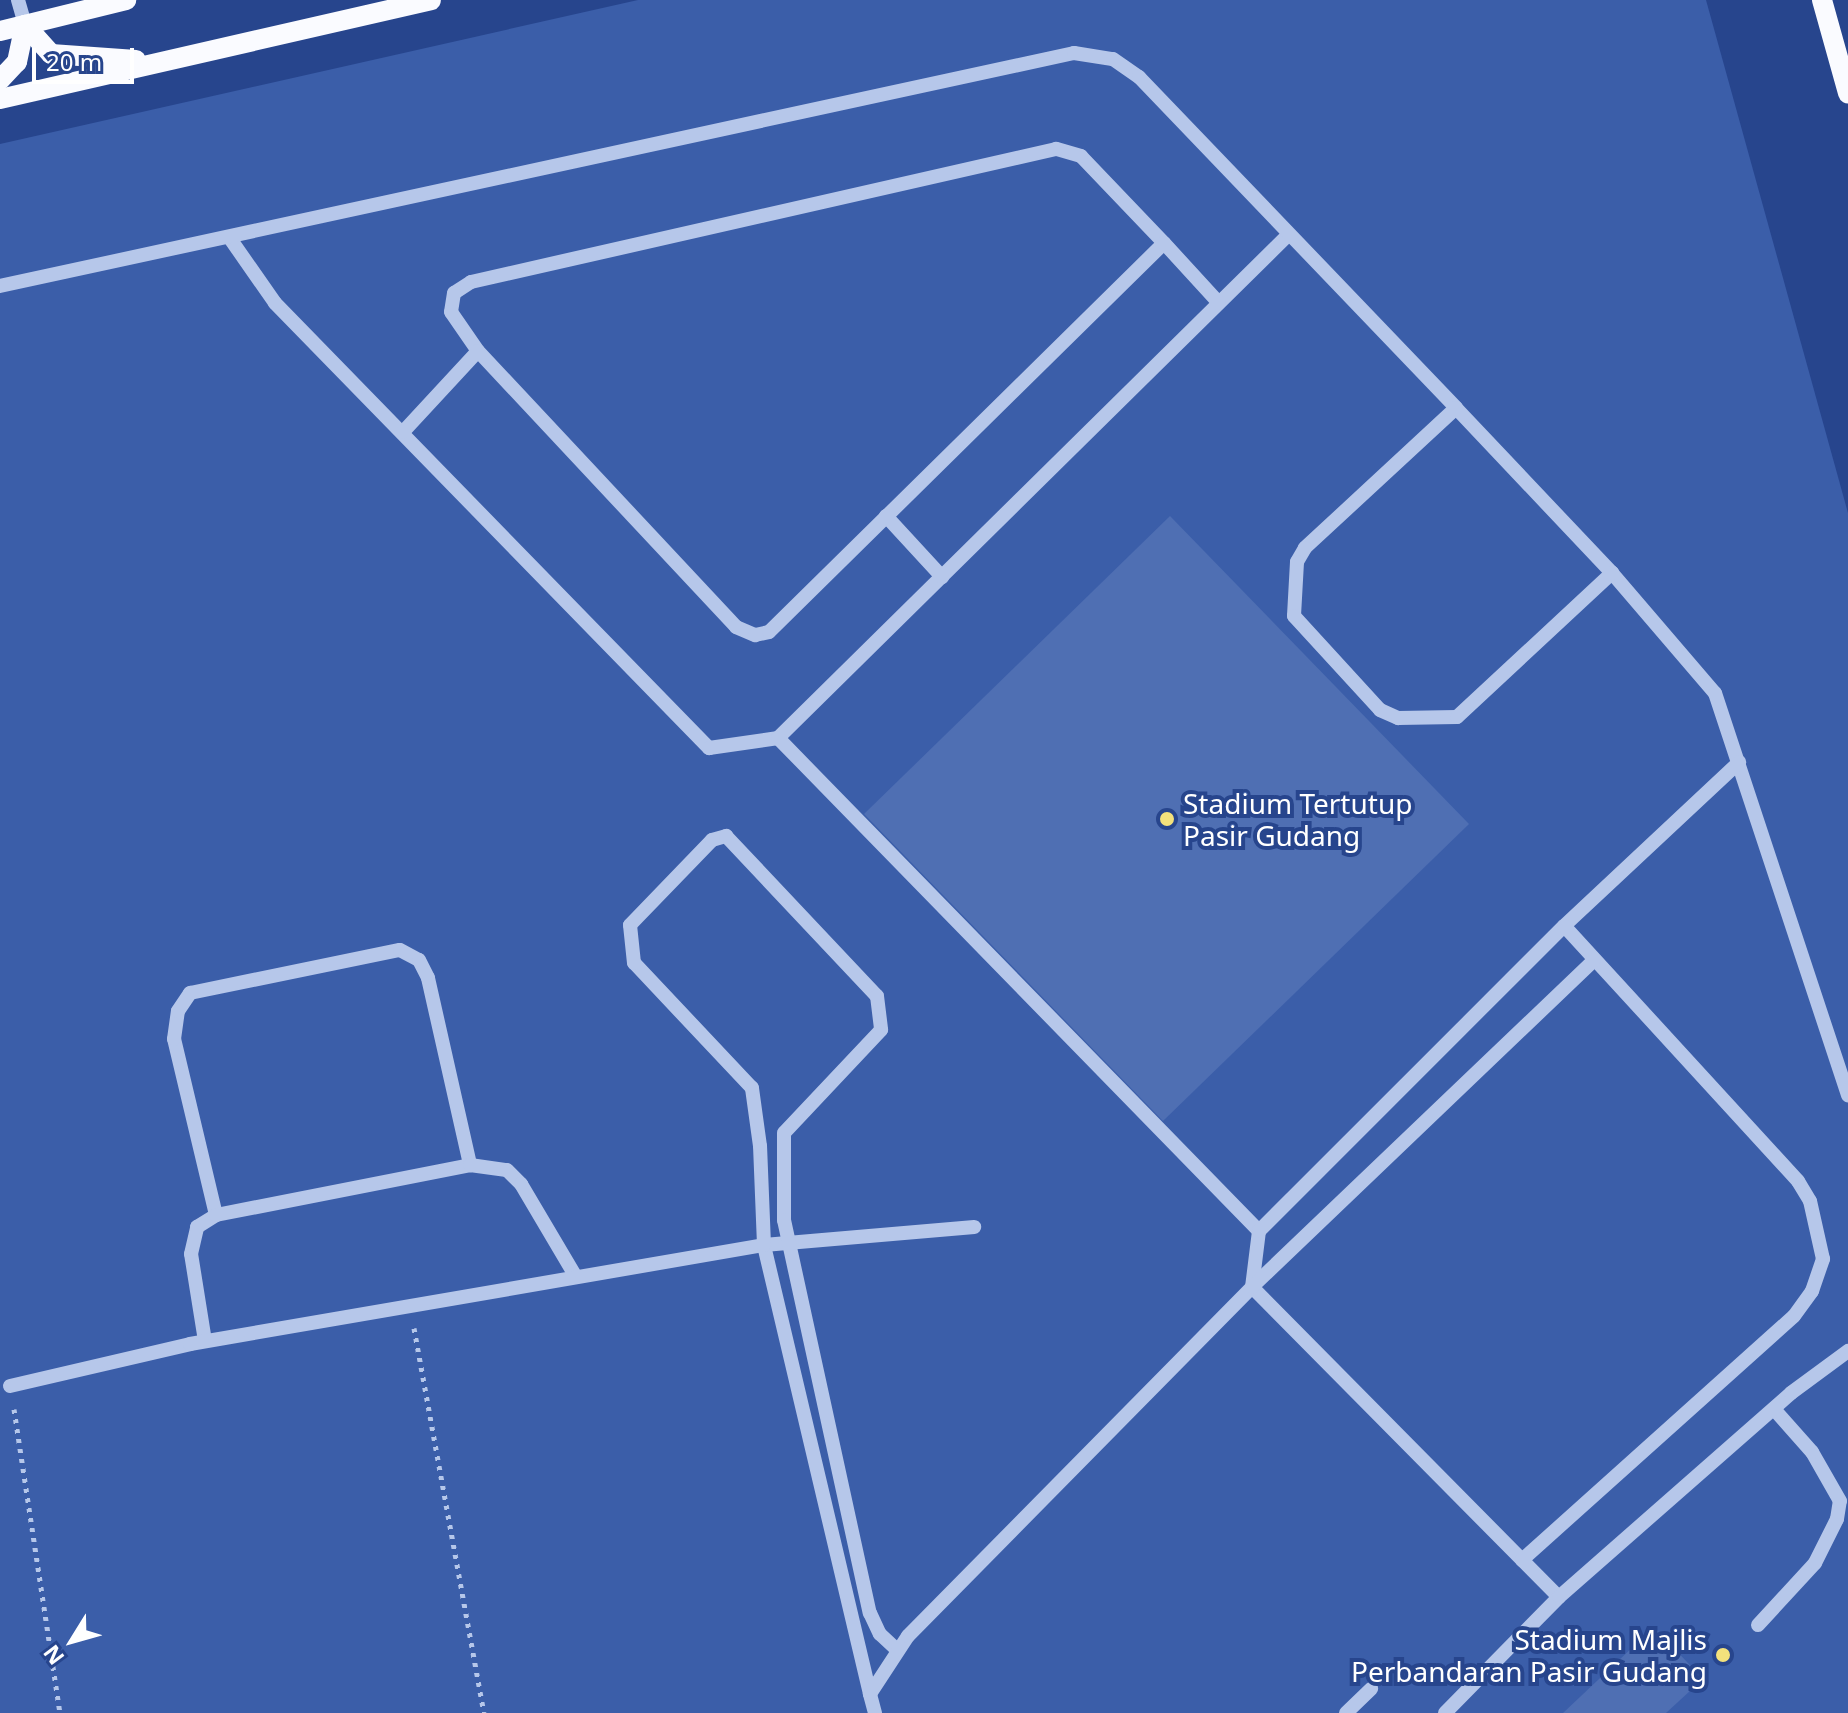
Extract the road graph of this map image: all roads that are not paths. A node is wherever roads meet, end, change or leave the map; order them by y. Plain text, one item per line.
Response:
1 (18, 0) edge
2 (126, 0) edge
3 (431, 0) edge
4 (1822, 0) edge
5 (25, 25) junction
6 (0, 31) edge
7 (164, 61) junction
8 (0, 80) edge
9 (1848, 93) edge
10 (0, 99) edge
11 (1288, 235) junction
12 (229, 237) junction
13 (1164, 243) junction
14 (0, 286) edge
15 (1219, 303) junction
16 (478, 351) junction
17 (1456, 408) junction
18 (403, 432) junction
19 (886, 516) junction
20 (1612, 573) junction
21 (942, 577) junction
22 (778, 738) junction
23 (1739, 762) junction
24 (1564, 926) junction
25 (1594, 960) junction
26 (1848, 1096) edge
27 (470, 1165) junction
28 (216, 1215) junction
29 (974, 1227) dead end
30 (1259, 1231) junction
31 (787, 1244) junction
32 (764, 1245) junction
33 (576, 1277) junction
34 (1252, 1287) junction
35 (205, 1341) junction
36 (1848, 1351) edge
37 (10, 1386) road end
38 (1774, 1409) junction
39 (1522, 1560) junction
40 (1559, 1597) junction
41 (1758, 1625) dead end
42 (896, 1649) junction
43 (1371, 1689) dead end
44 (870, 1694) junction
45 (875, 1713) edge
46 (1346, 1713) edge
47 (1445, 1713) edge

1 - 5 street
2 - 5 main road
3 - 7 main road
4 - 9 main road
5 - 6 main road
5 - 7 main road
5 - 8 main road
7 - 10 main road
11 - 12 street
11 - 15 street
11 - 17 street
12 - 14 street
12 - 18 street
13 - 15 street
13 - 16 street
13 - 19 street
15 - 21 street
16 - 18 street
16 - 19 street
17 - 20 street
17 - 20 street
18 - 22 street
19 - 21 street
20 - 23 street
21 - 22 street
22 - 30 street
23 - 24 street
23 - 26 street
24 - 25 street
24 - 30 street
25 - 34 street
25 - 39 street
27 - 28 street
27 - 28 street
27 - 33 street
28 - 35 street
29 - 31 street
30 - 34 street
31 - 32 street
31 - 32 street
31 - 42 street
32 - 33 street
32 - 44 street
33 - 35 street
34 - 39 street
34 - 42 street
35 - 37 street
36 - 38 street
38 - 40 street
38 - 41 street
39 - 40 street
40 - 47 street
42 - 44 street
43 - 46 street
44 - 45 street

